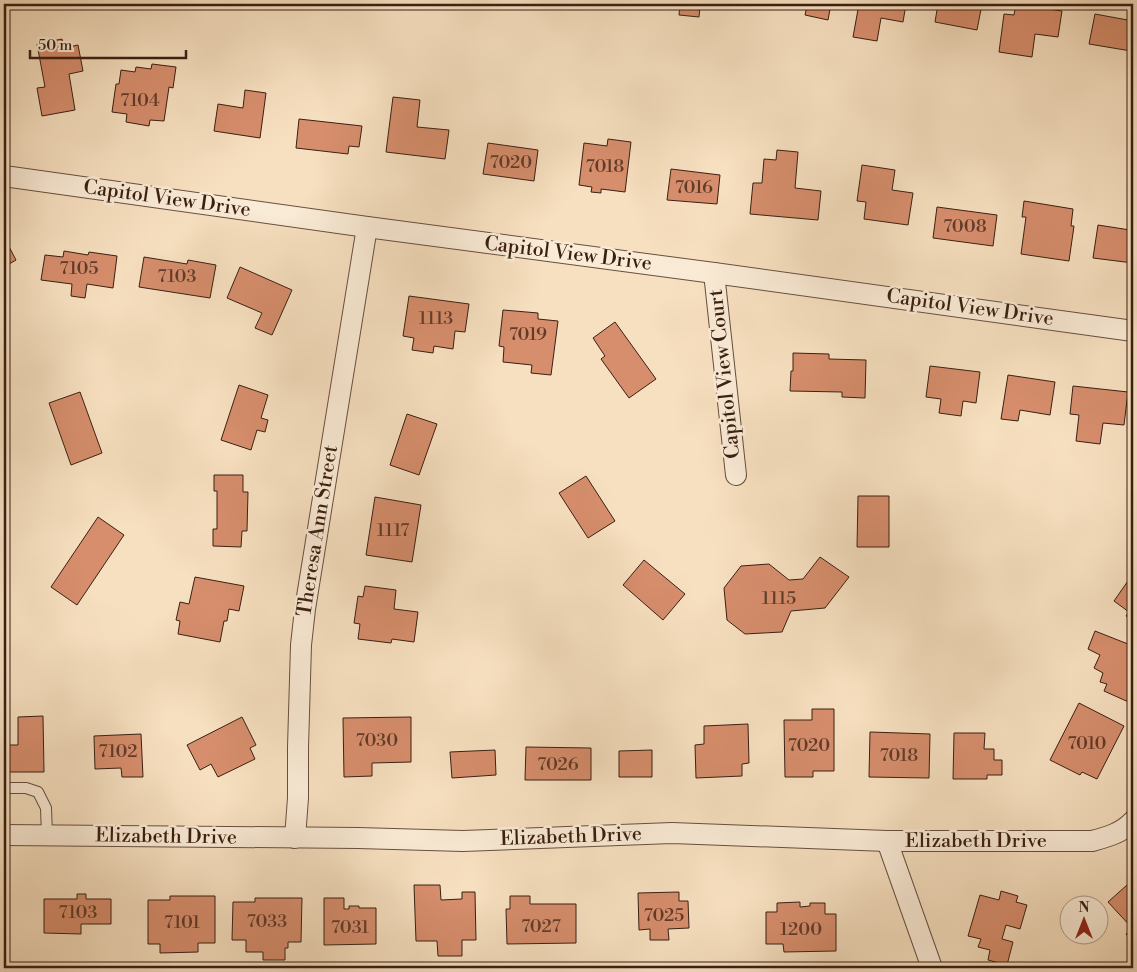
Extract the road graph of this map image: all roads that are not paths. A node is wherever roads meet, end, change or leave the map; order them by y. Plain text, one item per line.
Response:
1 (4, 176) edge
2 (367, 227) junction
3 (714, 273) junction
4 (1133, 331) edge
5 (736, 475) dead end
6 (4, 788) edge
7 (1133, 822) edge
8 (4, 835) edge
9 (47, 835) junction
10 (295, 838) junction
11 (887, 841) junction
12 (932, 968) edge

1 - 2 street, Capitol View Drive
2 - 3 street, Capitol View Drive
2 - 10 street, Theresa Ann Street
3 - 4 street, Capitol View Drive
3 - 5 street, Capitol View Court
6 - 9 lane
7 - 11 street, Elizabeth Drive
8 - 9 street, Elizabeth Drive
9 - 10 street, Elizabeth Drive
10 - 11 street, Elizabeth Drive
11 - 12 street

